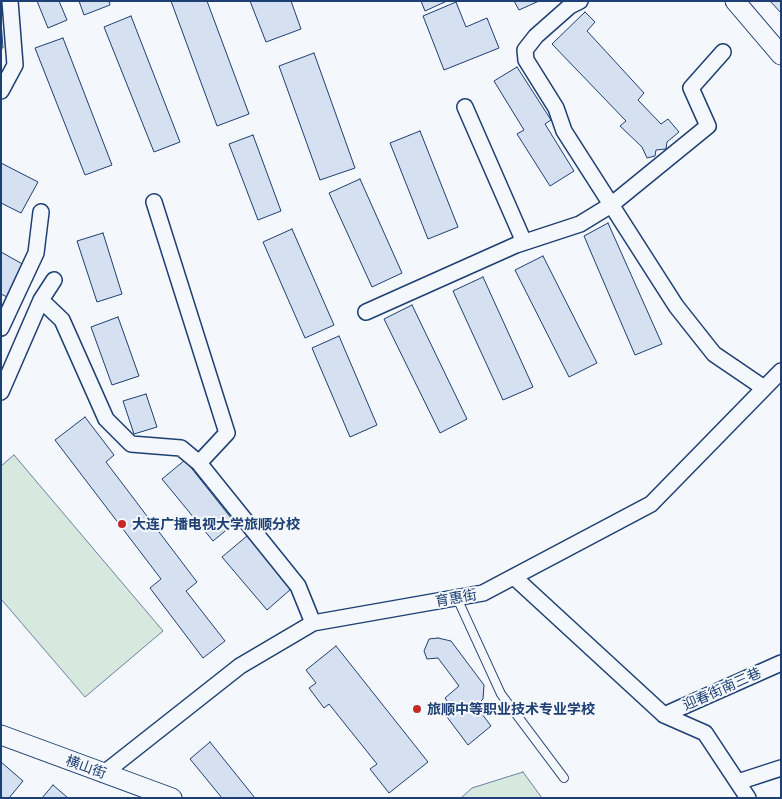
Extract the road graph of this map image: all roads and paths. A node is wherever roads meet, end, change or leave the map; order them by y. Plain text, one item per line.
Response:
1 (10, 1) edge
2 (735, 1) edge
3 (573, 3) edge
4 (723, 52) dead end
5 (781, 55) edge
6 (1, 91) edge
7 (465, 107) dead end
8 (154, 202) dead end
9 (611, 205) junction
10 (40, 212) dead end
11 (524, 242) junction
12 (54, 280) dead end
13 (41, 300) junction
14 (366, 312) dead end
15 (1, 328) edge
16 (781, 371) edge
17 (764, 388) junction
18 (1, 392) edge
19 (199, 464) junction
20 (514, 577) junction
21 (457, 598) junction
22 (313, 623) junction
23 (781, 663) edge
24 (664, 715) junction
25 (1, 735) edge
26 (781, 768) edge
27 (103, 774) junction
28 (564, 778) dead end
29 (738, 782) junction
30 (172, 798) edge
31 (748, 798) edge

1 - 6 street
2 - 5 street
3 - 9 street
4 - 9 street
7 - 11 street
8 - 19 street
9 - 11 street
9 - 17 street
10 - 15 street
11 - 14 street
12 - 13 street
13 - 18 street
13 - 19 street
16 - 17 street, 育惠街
17 - 20 street, 育惠街
19 - 22 street
20 - 21 street, 育惠街
20 - 24 street
21 - 22 street, 育惠街
21 - 28 lane
22 - 27 street, 育惠街
23 - 24 street, 迎春街南三巷
24 - 29 street
25 - 27 street, 横山街
26 - 29 street
27 - 30 street, 横山街
29 - 31 street

